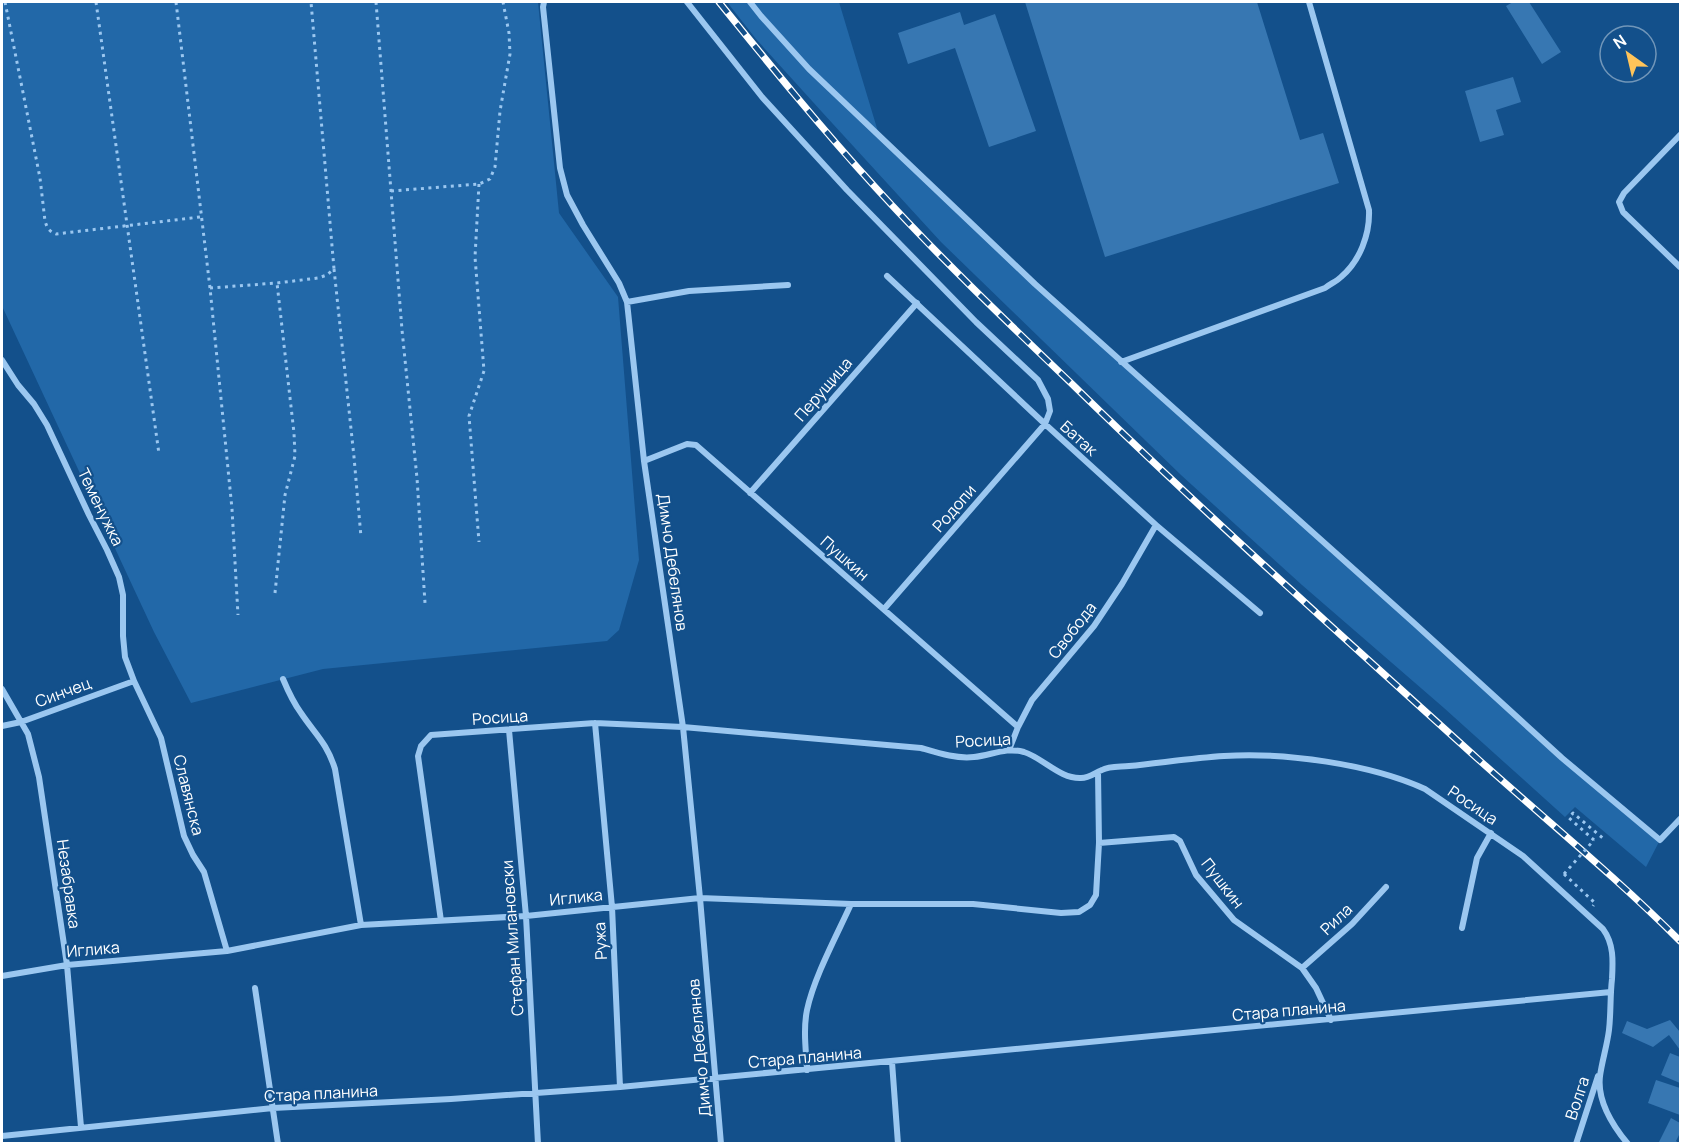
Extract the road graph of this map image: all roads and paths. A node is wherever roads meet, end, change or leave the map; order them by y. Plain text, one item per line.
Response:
1 (5, 2) edge
2 (96, 2) edge
3 (176, 2) edge
4 (310, 2) edge
5 (376, 2) edge
6 (503, 2) edge
7 (544, 2) edge
8 (687, 2) edge
9 (750, 2) edge
10 (1309, 2) edge
11 (1680, 135) edge
12 (479, 184) junction
13 (392, 191) junction
14 (200, 217) junction
15 (127, 225) junction
16 (1680, 267) edge
17 (334, 270) junction
18 (887, 276) dead end
19 (278, 283) junction
20 (788, 285) dead end
21 (210, 288) junction
22 (627, 302) junction
23 (917, 303) junction
24 (2, 360) edge
25 (1121, 362) junction
26 (1045, 424) junction
27 (159, 454) dead end
28 (644, 461) junction
29 (750, 493) junction
30 (1156, 525) junction
31 (361, 537) dead end
32 (479, 542) dead end
33 (275, 593) dead end
34 (425, 603) dead end
35 (884, 609) junction
36 (1260, 613) dead end
37 (238, 615) dead end
38 (283, 679) dead end
39 (134, 681) junction
40 (2, 689) edge
41 (21, 722) junction
42 (595, 723) junction
43 (2, 726) edge
44 (683, 727) junction
45 (1018, 727) junction
46 (509, 730) junction
47 (1010, 750) junction
48 (1098, 772) junction
49 (1680, 819) edge
50 (1491, 833) junction
51 (1605, 840) dead end
52 (1099, 843) junction
53 (1564, 874) dead end
54 (1386, 886) dead end
55 (700, 898) junction
56 (851, 904) junction
57 (612, 907) junction
58 (526, 916) junction
59 (441, 921) junction
60 (361, 925) junction
61 (1462, 928) dead end
62 (227, 951) junction
63 (67, 965) junction
64 (1302, 968) junction
65 (2, 976) edge
66 (255, 988) dead end
67 (1611, 992) junction
68 (1331, 1020) junction
69 (892, 1062) junction
70 (1603, 1062) junction
71 (807, 1070) junction
72 (715, 1079) junction
73 (620, 1087) junction
74 (534, 1093) junction
75 (273, 1108) junction
76 (81, 1127) junction
77 (2, 1136) edge
78 (278, 1143) edge
79 (538, 1143) edge
80 (721, 1143) edge
81 (898, 1143) edge
82 (1576, 1143) edge
83 (1628, 1143) edge

1 - 15 path
2 - 15 path
3 - 14 path
4 - 17 path
5 - 13 path
6 - 12 path
7 - 22 street, Димчо Дебелянов
8 - 26 street
9 - 25 street
10 - 25 street
11 - 16 street
12 - 13 path
12 - 32 path
13 - 34 path
14 - 15 path
14 - 21 path
15 - 27 path
17 - 19 path
17 - 31 path
18 - 23 street, Батак
19 - 21 path
19 - 33 path
20 - 22 street
21 - 37 path
22 - 28 street, Димчо Дебелянов
23 - 26 street, Батак
23 - 29 street, Перущица
24 - 39 street, Теменужка
25 - 49 street
26 - 30 street, Батак
26 - 35 street, Родопи
28 - 29 street, Пушкин
28 - 44 street, Димчо Дебелянов
29 - 35 street, Пушкин
30 - 36 street, Батак
30 - 45 street, Свобода
35 - 45 street, Пушкин
38 - 60 street
39 - 41 street, Синчец
39 - 62 street, Славянска
40 - 41 street, Незабравка
41 - 43 street, Синчец
41 - 63 street, Незабравка
42 - 44 street, Росица
42 - 46 street, Росица
42 - 57 street, Ружа
44 - 47 street, Росица
44 - 55 street, Димчо Дебелянов
45 - 47 street, Свобода
46 - 58 street, Стефан Милановски
46 - 59 street, Росица
47 - 48 street, Росица
48 - 50 street, Росица
48 - 52 street
50 - 61 street
50 - 67 street, Росица
51 - 53 path, bridge
52 - 56 street, Иглика
52 - 64 street, Пушкин
54 - 64 street, Рила
55 - 56 street, Иглика
55 - 57 street, Иглика
55 - 72 street, Димчо Дебелянов
56 - 71 street
57 - 58 street, Иглика
57 - 73 street, Ружа
58 - 59 street, Иглика
58 - 74 street, Стефан Милановски
59 - 60 street, Иглика
60 - 62 street, Иглика
62 - 63 street, Иглика
63 - 65 street, Иглика
63 - 76 street, Незабравка
64 - 68 street, Пушкин
66 - 75 street
67 - 68 street, Стара планина
67 - 70 street, Росица
68 - 69 street, Стара планина
69 - 71 street, Стара планина
69 - 81 street
70 - 82 street, Волга
70 - 83 street
71 - 72 street, Стара планина
72 - 73 street, Стара планина
72 - 80 street, Димчо Дебелянов
73 - 74 street, Стара планина
74 - 75 street, Стара планина
74 - 79 street, Стефан Милановски
75 - 76 street, Стара планина
75 - 78 street
76 - 77 street, Стара планина

